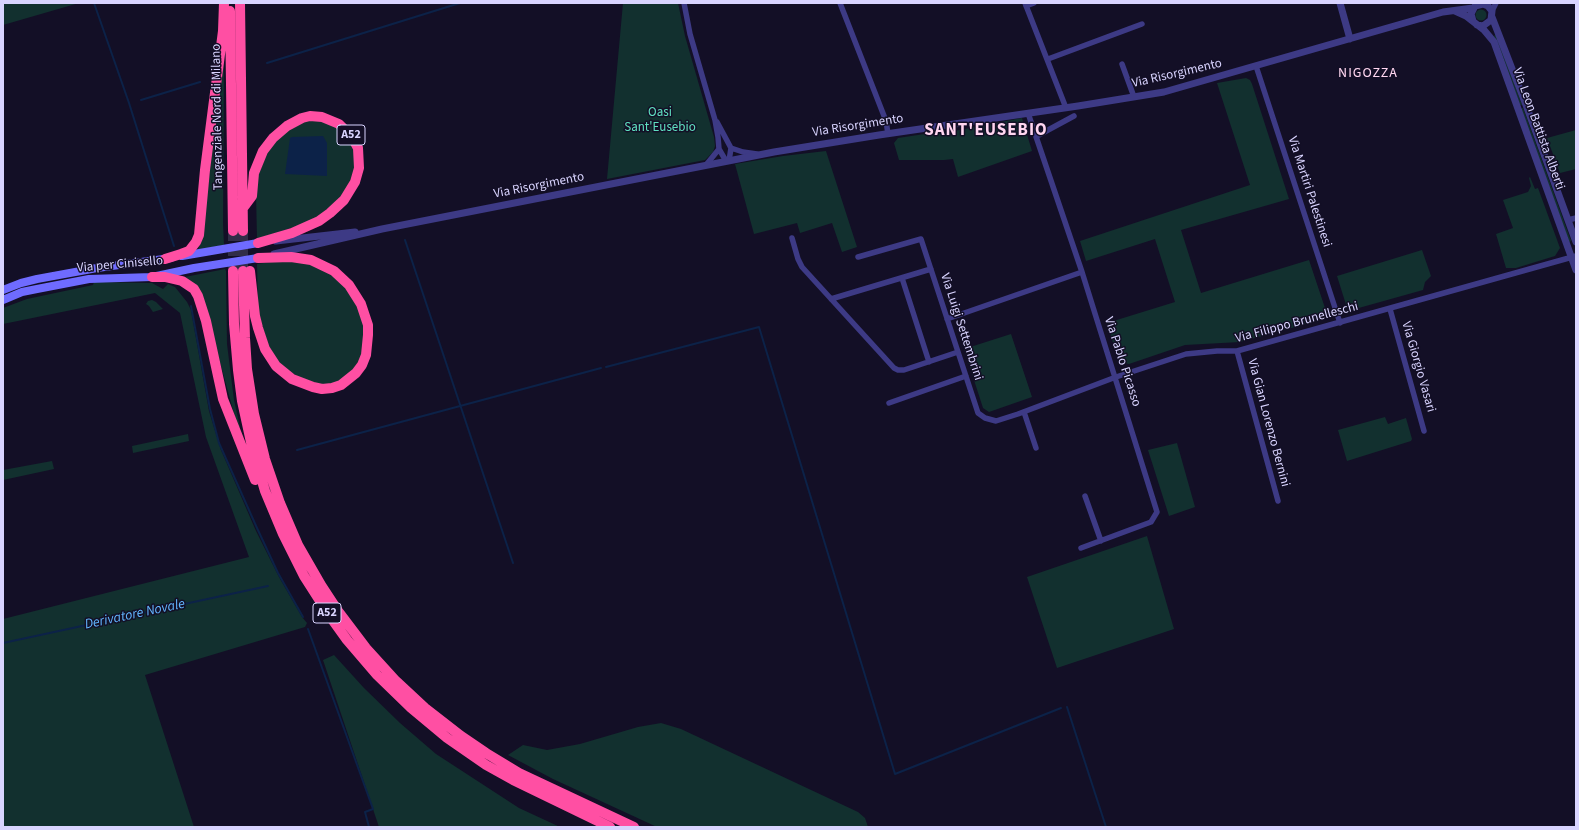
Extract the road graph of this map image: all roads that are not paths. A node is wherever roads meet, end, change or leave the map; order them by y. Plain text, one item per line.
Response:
1 (224, 3) edge
2 (230, 3) edge
3 (240, 3) edge
4 (684, 3) edge
5 (840, 3) edge
6 (1034, 3) edge
7 (1340, 3) edge
8 (1496, 3) edge
9 (1026, 4) edge
10 (1480, 5) edge
11 (1453, 11) junction
12 (1492, 14) junction
13 (1475, 23) junction
14 (1142, 24) dead end
15 (1350, 39) junction
16 (1048, 59) junction
17 (1122, 64) dead end
18 (1256, 66) junction
19 (1134, 97) junction
20 (1066, 108) junction
21 (1028, 113) junction
22 (1074, 116) dead end
23 (716, 120) junction
24 (888, 134) junction
25 (1037, 136) junction
26 (730, 148) junction
27 (719, 149) junction
28 (765, 154) junction
29 (728, 161) junction
30 (706, 165) junction
31 (242, 208) junction
32 (1576, 218) edge
33 (1568, 220) junction
34 (382, 229) junction
35 (792, 238) dead end
36 (1576, 242) edge
37 (258, 243) junction
38 (190, 255) joint
39 (858, 257) dead end
40 (1574, 257) edge
41 (258, 258) junction
42 (165, 259) junction
43 (194, 268) joint
44 (930, 269) junction
45 (1576, 270) edge
46 (242, 271) junction
47 (1082, 272) junction
48 (152, 277) junction
49 (902, 278) junction
50 (3, 290) edge
51 (831, 299) junction
52 (3, 300) edge
53 (1390, 309) junction
54 (947, 319) junction
55 (1340, 324) junction
56 (958, 352) junction
57 (1237, 352) junction
58 (929, 362) junction
59 (966, 376) junction
60 (1116, 377) junction
61 (889, 403) dead end
62 (1024, 412) junction
63 (985, 418) joint
64 (1424, 432) dead end
65 (1036, 448) dead end
66 (1085, 496) dead end
67 (1278, 501) dead end
68 (1101, 541) junction
69 (289, 548) junction
70 (1081, 548) dead end
71 (610, 827) edge
72 (634, 827) edge

1 - 42 highway
2 - 31 highway, Tangenziale Nord di Milano
3 - 31 highway, Tangenziale Nord di Milano
4 - 23 street
5 - 24 street
6 - 9 street
7 - 15 street
8 - 12 street
9 - 16 street
10 - 11 street, Via Risorgimento
10 - 12 street
10 - 13 street
11 - 13 street
11 - 15 street, Via Risorgimento
12 - 13 street
12 - 33 street, Via Leon Battista Alberti
13 - 40 street, Via Leon Battista Alberti
14 - 16 street
15 - 18 street, Via Risorgimento
16 - 20 street
17 - 19 street
18 - 19 street, Via Risorgimento
18 - 55 street, Via Martiri Palestinesi
19 - 20 street, Via Risorgimento
20 - 21 street, Via Risorgimento
21 - 24 street, Via Risorgimento
21 - 25 street, Via Pablo Picasso
22 - 25 street
23 - 26 street
23 - 27 street
24 - 28 street, Via Risorgimento
25 - 47 street, Via Pablo Picasso
26 - 28 street
26 - 29 street
27 - 29 street
27 - 30 street
28 - 29 street, Via Risorgimento
29 - 30 street, Via Risorgimento
30 - 34 street, Via Risorgimento
31 - 37 highway, A52
32 - 33 street
33 - 36 street, Via Leon Battista Alberti
34 - 37 street, Via Risorgimento
34 - 41 street, Via Risorgimento
35 - 51 street
37 - 38 main road, Via Risorgimento
38 - 42 main road, Via per Cinisello
39 - 44 street, Via Luigi Settembrini
40 - 45 street, Via Leon Battista Alberti
40 - 53 street, Via Filippo Brunelleschi
41 - 43 main road, Via Risorgimento
41 - 46 highway
42 - 50 main road, Via per Cinisello
43 - 48 main road, Via per Cinisello
44 - 49 street
44 - 54 street, Via Luigi Settembrini
46 - 69 highway, A52
46 - 72 highway, A52
47 - 54 street
47 - 60 street, Via Pablo Picasso
48 - 52 main road, Via per Cinisello
48 - 69 highway, A52
49 - 51 street
49 - 58 street
51 - 58 street
53 - 55 street, Via Filippo Brunelleschi
53 - 64 street, Via Giorgio Vasari
54 - 56 street, Via Luigi Settembrini
55 - 57 street, Via Filippo Brunelleschi
56 - 58 street
56 - 59 street, Via Luigi Settembrini
57 - 60 street, Via Filippo Brunelleschi
57 - 67 street, Via Gian Lorenzo Bernini
59 - 61 street
59 - 63 street, Via Luigi Settembrini
60 - 62 street, Via Filippo Brunelleschi
60 - 68 street, Via Pablo Picasso
62 - 63 street, Via Filippo Brunelleschi
62 - 65 street
66 - 68 street
68 - 70 street, Via Pablo Picasso
69 - 71 highway, A52

